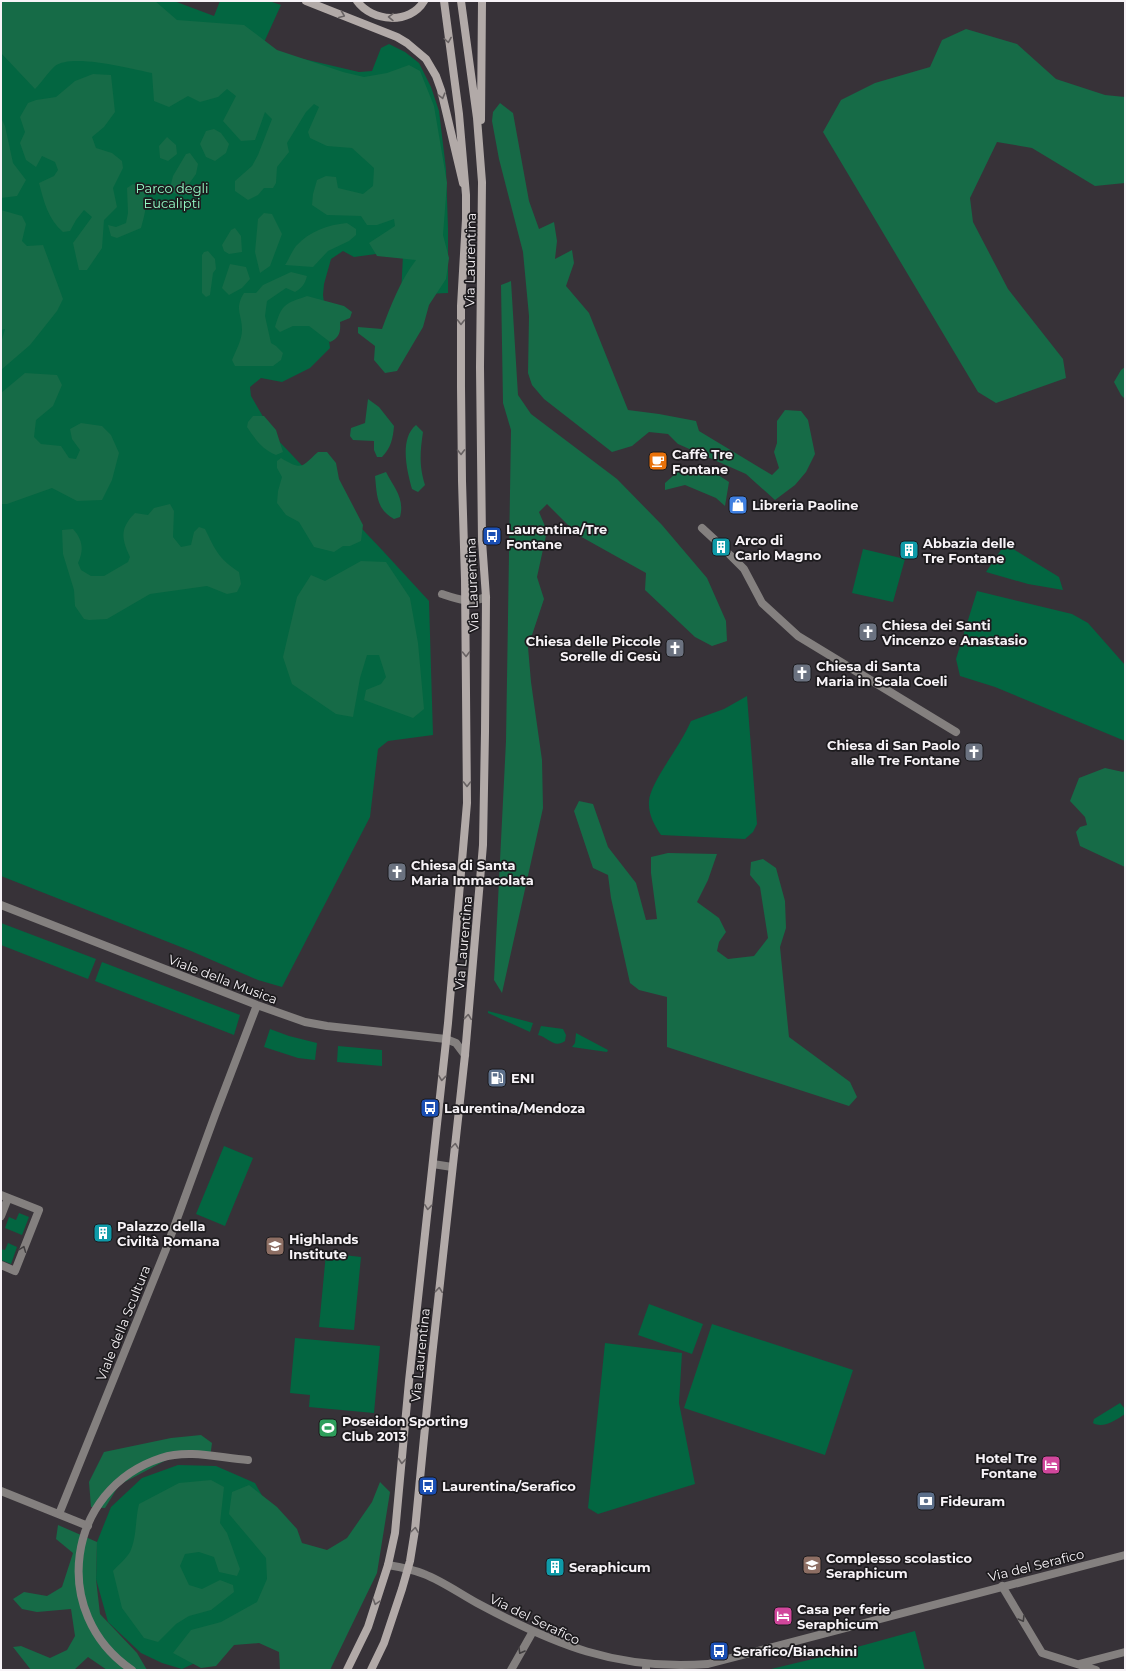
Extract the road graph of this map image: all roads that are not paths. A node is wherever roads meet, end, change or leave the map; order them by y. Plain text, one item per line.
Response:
1 (306, 1) edge
2 (357, 1) edge
3 (424, 1) edge
4 (444, 1) edge
5 (461, 1) edge
6 (482, 1) edge
7 (481, 156) junction
8 (466, 195) junction
9 (702, 528) dead end
10 (715, 540) tunnel mouth
11 (730, 555) tunnel mouth
12 (442, 594) dead end
13 (486, 597) junction
14 (466, 601) junction
15 (956, 732) dead end
16 (1, 905) edge
17 (257, 1005) junction
18 (446, 1039) junction
19 (465, 1055) junction
20 (433, 1164) junction
21 (452, 1167) junction
22 (5, 1197) edge
23 (1, 1216) edge
24 (1, 1265) edge
25 (248, 1460) dead end
26 (1, 1491) edge
27 (59, 1514) junction
28 (88, 1526) junction
29 (1125, 1555) edge
30 (388, 1565) junction
31 (408, 1569) junction
32 (1002, 1586) junction
33 (532, 1633) junction
34 (1125, 1652) edge
35 (1078, 1664) junction
36 (646, 1669) edge
37 (132, 1670) edge
38 (347, 1670) edge
39 (371, 1670) edge
40 (511, 1670) edge
41 (1096, 1670) edge

1 -> 8 main road
3 -> 2 main road
4 -> 8 main road, Via Laurentina
5 - 7 main road, Via Laurentina
6 - 7 main road
7 - 13 main road, Via Laurentina
8 -> 14 main road, Via Laurentina
9 - 10 street
11 - 15 street
12 - 14 street
13 - 14 street
19 -> 13 main road, Via Laurentina
14 -> 18 main road, Via Laurentina
16 - 17 street, Viale della Musica
17 - 18 street, Viale della Musica
17 - 27 street, Viale della Scultura
18 - 19 street
18 -> 20 main road, Via Laurentina
21 -> 19 main road, Via Laurentina
20 - 21 street
20 -> 30 main road, Via Laurentina
31 -> 21 main road, Via Laurentina
22 - 23 street
24 -> 22 street
25 - 28 street
26 - 27 street
27 - 28 street
28 - 37 street
29 - 32 street, Via del Serafico
30 - 31 street
30 -> 38 main road, Via Laurentina
31 - 33 street, Via del Serafico
31 - 39 main road, Via Laurentina
32 -> 35 street
32 - 36 street, Via del Serafico
33 - 36 street, Via del Serafico
33 -> 40 street
34 - 35 street
35 - 41 street

